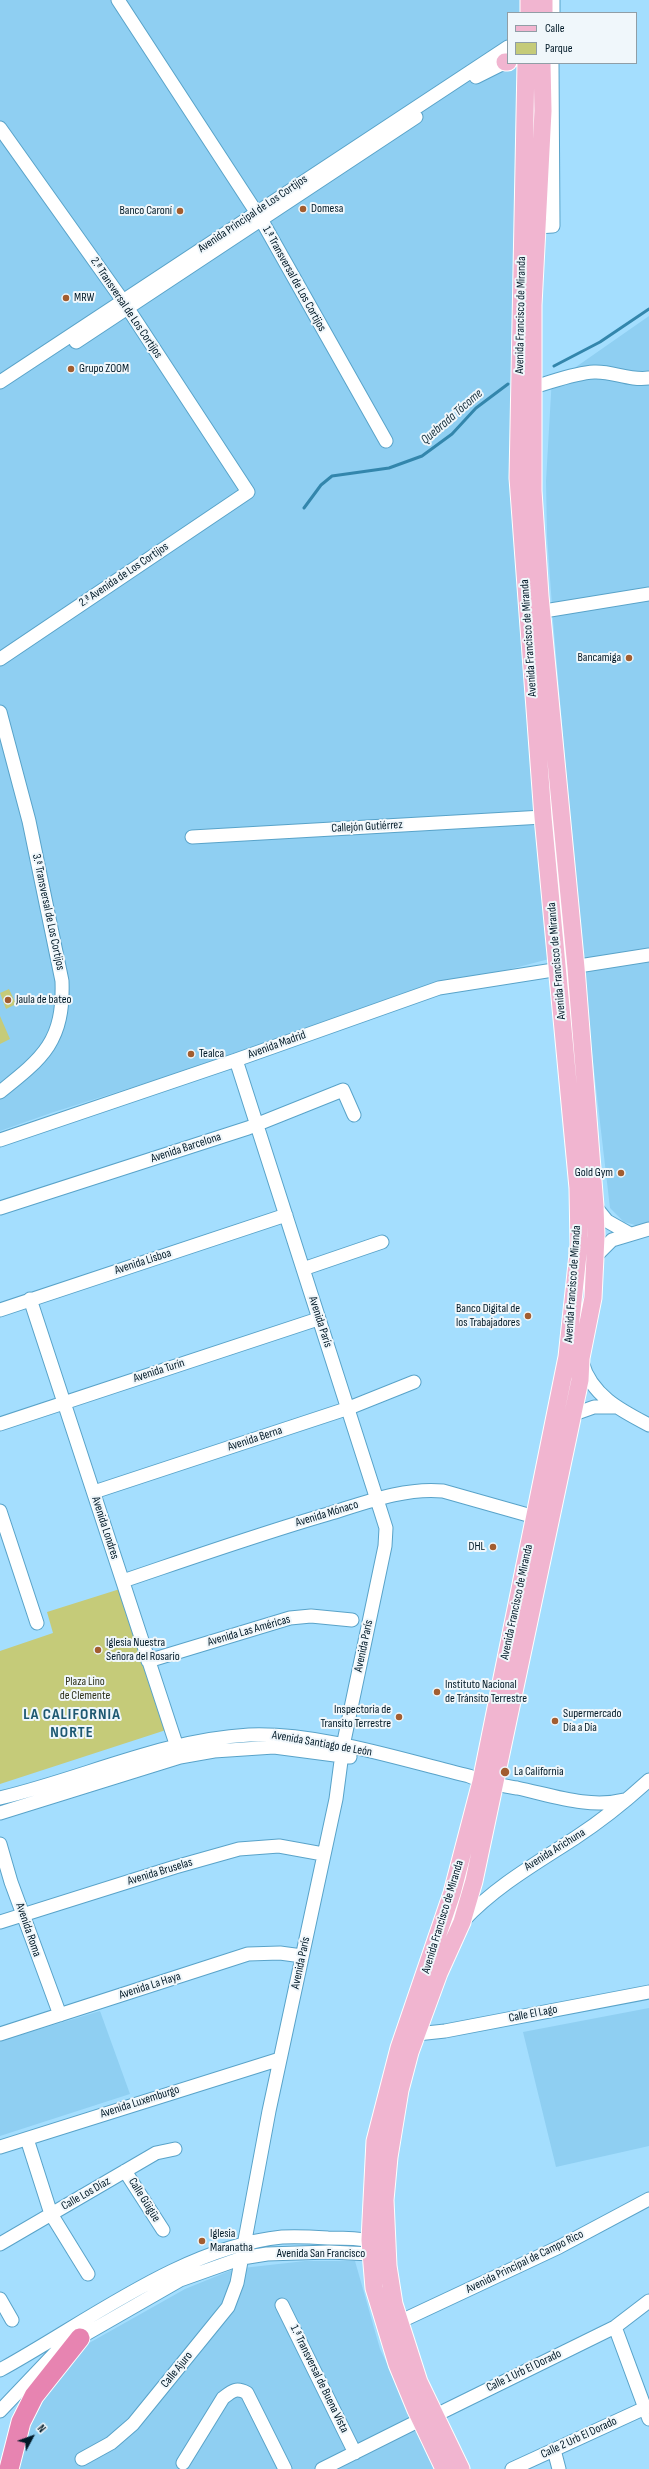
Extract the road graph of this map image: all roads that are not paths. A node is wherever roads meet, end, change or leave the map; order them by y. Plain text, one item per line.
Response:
1 (529, 0) edge
2 (544, 0) edge
3 (554, 0) edge
4 (121, 1) edge
5 (528, 12) edge
6 (544, 12) edge
7 (553, 12) edge
8 (507, 60) edge
9 (514, 64) edge
10 (542, 64) edge
11 (552, 64) edge
12 (526, 71) edge
13 (547, 96) junction
14 (0, 128) edge
15 (259, 216) junction
16 (125, 305) junction
17 (649, 378) edge
18 (0, 382) edge
19 (533, 387) junction
20 (0, 390) edge
21 (386, 441) dead end
22 (248, 492) joint
23 (649, 594) edge
24 (534, 612) junction
25 (0, 659) edge
26 (0, 712) edge
27 (543, 817) junction
28 (192, 837) dead end
29 (649, 955) edge
30 (576, 968) junction
31 (558, 969) junction
32 (236, 1060) junction
33 (0, 1092) edge
34 (354, 1115) dead end
35 (257, 1124) junction
36 (0, 1140) edge
37 (595, 1206) junction
38 (0, 1208) edge
39 (286, 1215) junction
40 (649, 1229) edge
41 (630, 1234) junction
42 (382, 1242) dead end
43 (594, 1258) junction
44 (303, 1269) junction
45 (30, 1299) junction
46 (0, 1310) edge
47 (318, 1319) junction
48 (581, 1358) junction
49 (414, 1382) dead end
50 (64, 1402) junction
51 (614, 1407) junction
52 (349, 1408) junction
53 (573, 1413) junction
54 (0, 1424) edge
55 (649, 1424) edge
56 (552, 1434) junction
57 (94, 1492) junction
58 (377, 1499) junction
59 (0, 1511) edge
60 (535, 1517) junction
61 (123, 1581) junction
62 (352, 1620) dead end
63 (37, 1623) dead end
64 (148, 1661) junction
65 (178, 1751) junction
66 (343, 1751) junction
67 (649, 1780) edge
68 (488, 1783) junction
69 (0, 1798) edge
70 (624, 1800) junction
71 (0, 1814) edge
72 (0, 1844) edge
73 (323, 1854) junction
74 (23, 1915) junction
75 (0, 1922) edge
76 (462, 1922) junction
77 (302, 1956) junction
78 (649, 1992) edge
79 (60, 2015) junction
80 (0, 2034) edge
81 (417, 2034) junction
82 (280, 2059) junction
83 (27, 2139) junction
84 (0, 2147) edge
85 (175, 2149) dead end
86 (125, 2171) junction
87 (649, 2199) edge
88 (51, 2214) junction
89 (163, 2230) dead end
90 (0, 2244) edge
91 (388, 2245) junction
92 (370, 2247) junction
93 (243, 2252) junction
94 (88, 2274) dead end
95 (0, 2299) edge
96 (649, 2301) edge
97 (282, 2305) dead end
98 (12, 2320) dead end
99 (399, 2322) junction
100 (615, 2327) junction
101 (80, 2338) junction
102 (0, 2370) edge
103 (0, 2411) edge
104 (647, 2414) edge
105 (427, 2418) junction
106 (554, 2450) junction
107 (355, 2453) junction
108 (82, 2458) dead end
109 (183, 2463) dead end
110 (8, 2469) edge
111 (284, 2469) edge
112 (322, 2469) edge
113 (444, 2469) edge
114 (461, 2469) edge
115 (512, 2469) edge
116 (559, 2469) edge

1 - 5 main road
2 - 6 main road
3 - 7 street
4 - 15 street, 1.ª Transversal de Los Cortijos
8 - 15 street, Avenida Principal de Los Cortijos
9 - 12 main road
10 - 13 main road, Avenida Francisco de Miranda
11 - 13 street, Avenida Francisco de Miranda
12 - 24 main road, Avenida Francisco de Miranda
13 - 19 main road, Avenida Francisco de Miranda
14 - 16 street, 2.ª Transversal de Los Cortijos
15 - 16 street, Avenida Principal de Los Cortijos
15 - 21 street, 1.ª Transversal de Los Cortijos
16 - 18 street, Avenida Principal de Los Cortijos
16 - 20 street, Avenida Principal de Los Cortijos
16 - 22 street, 2.ª Transversal de Los Cortijos
17 - 19 street
19 - 24 main road, Avenida Francisco de Miranda
22 - 25 street, 2.ª Avenida de Los Cortijos
23 - 24 street
24 - 27 main road, Avenida Francisco de Miranda
24 - 30 main road, Avenida Francisco de Miranda
26 - 33 street, 3.ª Transversal de Los Cortijos
27 - 28 street, Callejón Gutiérrez
27 - 31 main road, Avenida Francisco de Miranda
29 - 30 street, Avenida Madrid
30 - 31 street, Avenida Madrid
30 - 37 main road, Avenida Francisco de Miranda
31 - 32 street, Avenida Madrid
31 - 56 main road, Avenida Francisco de Miranda
32 - 35 street, Avenida París
32 - 36 street, Avenida Madrid
34 - 35 street, Avenida Barcelona
35 - 38 street, Avenida Barcelona
35 - 39 street, Avenida París
37 - 41 street
37 - 43 main road, Avenida Francisco de Miranda
39 - 44 street, Avenida París
39 - 45 street, Avenida Lisboa
40 - 41 street
41 - 43 street
42 - 44 street
43 - 48 main road, Avenida Francisco de Miranda
44 - 47 street, Avenida París
45 - 46 street, Avenida Lisboa
45 - 50 street, Avenida Londres
47 - 50 street, Avenida Turín
47 - 52 street, Avenida París
48 - 51 street
48 - 53 main road, Avenida Francisco de Miranda
49 - 52 street, Avenida Berna
50 - 54 street, Avenida Turín
50 - 57 street, Avenida Londres
51 - 53 street
51 - 55 street
52 - 57 street, Avenida Berna
52 - 58 street, Avenida París
53 - 56 street
53 - 68 main road, Avenida Francisco de Miranda
56 - 60 main road, Avenida Francisco de Miranda
57 - 61 street, Avenida Londres
58 - 60 street, Avenida Mónaco
58 - 61 street, Avenida Mónaco
58 - 66 street, Avenida París
59 - 63 street
60 - 68 main road, Avenida Francisco de Miranda
61 - 64 street, Avenida Londres
62 - 64 street, Avenida Las Américas
64 - 65 street, Avenida Londres
65 - 66 street, Avenida Santiago de León
65 - 69 street, Avenida Santiago de León
65 - 71 street, Avenida Santiago de León
66 - 68 street, Avenida Santiago de León
66 - 73 street, Avenida París
67 - 70 street, Avenida Arichuna
68 - 70 street, Avenida Santiago de León
68 - 76 main road, Avenida Francisco de Miranda
68 - 92 main road, Avenida Francisco de Miranda
70 - 76 street, Avenida Arichuna
72 - 74 street, Avenida Roma
73 - 74 street, Avenida Bruselas
73 - 77 street, Avenida París
74 - 75 street, Avenida Bruselas
74 - 79 street, Avenida Roma
76 - 81 main road, Avenida Francisco de Miranda
77 - 79 street, Avenida La Haya
77 - 82 street, Avenida París
78 - 81 street, Calle El Lago
79 - 80 street, Avenida La Haya
81 - 91 main road, Avenida Francisco de Miranda
82 - 83 street, Avenida Luxemburgo
82 - 93 street, Avenida París
83 - 84 street, Avenida Luxemburgo
83 - 88 street
85 - 86 street, Calle Los Díaz
86 - 88 street, Calle Los Díaz
86 - 89 street, Calle Güigüe
87 - 99 street, Avenida Principal de Campo Rico
88 - 90 street, Calle Los Díaz
88 - 94 street
91 - 92 street, Avenida San Francisco
91 - 99 main road, Avenida Francisco de Miranda
92 - 93 street, Avenida San Francisco
92 - 105 main road, Avenida Francisco de Miranda
93 - 101 street, Avenida San Francisco
93 - 102 street, Avenida San Francisco
93 - 108 street, Calle Ajuro
95 - 98 street
96 - 100 street, Calle 1 Urb El Dorado
97 - 107 street, 1.ª Transversal de Buena Vista
99 - 105 main road, Avenida Francisco de Miranda
100 - 104 street
100 - 105 street, Calle 1 Urb El Dorado
101 - 103 street, Avenida San Francisco
101 - 110 highway
104 - 106 street, Calle 2 Urb El Dorado
105 - 107 street, Calle 1 Urb El Dorado
105 - 113 main road, Avenida Francisco de Miranda
105 - 114 main road, Avenida Francisco de Miranda
106 - 115 street, Calle 2 Urb El Dorado
106 - 116 street
107 - 112 street, Calle 1 Urb El Dorado
109 - 111 street

